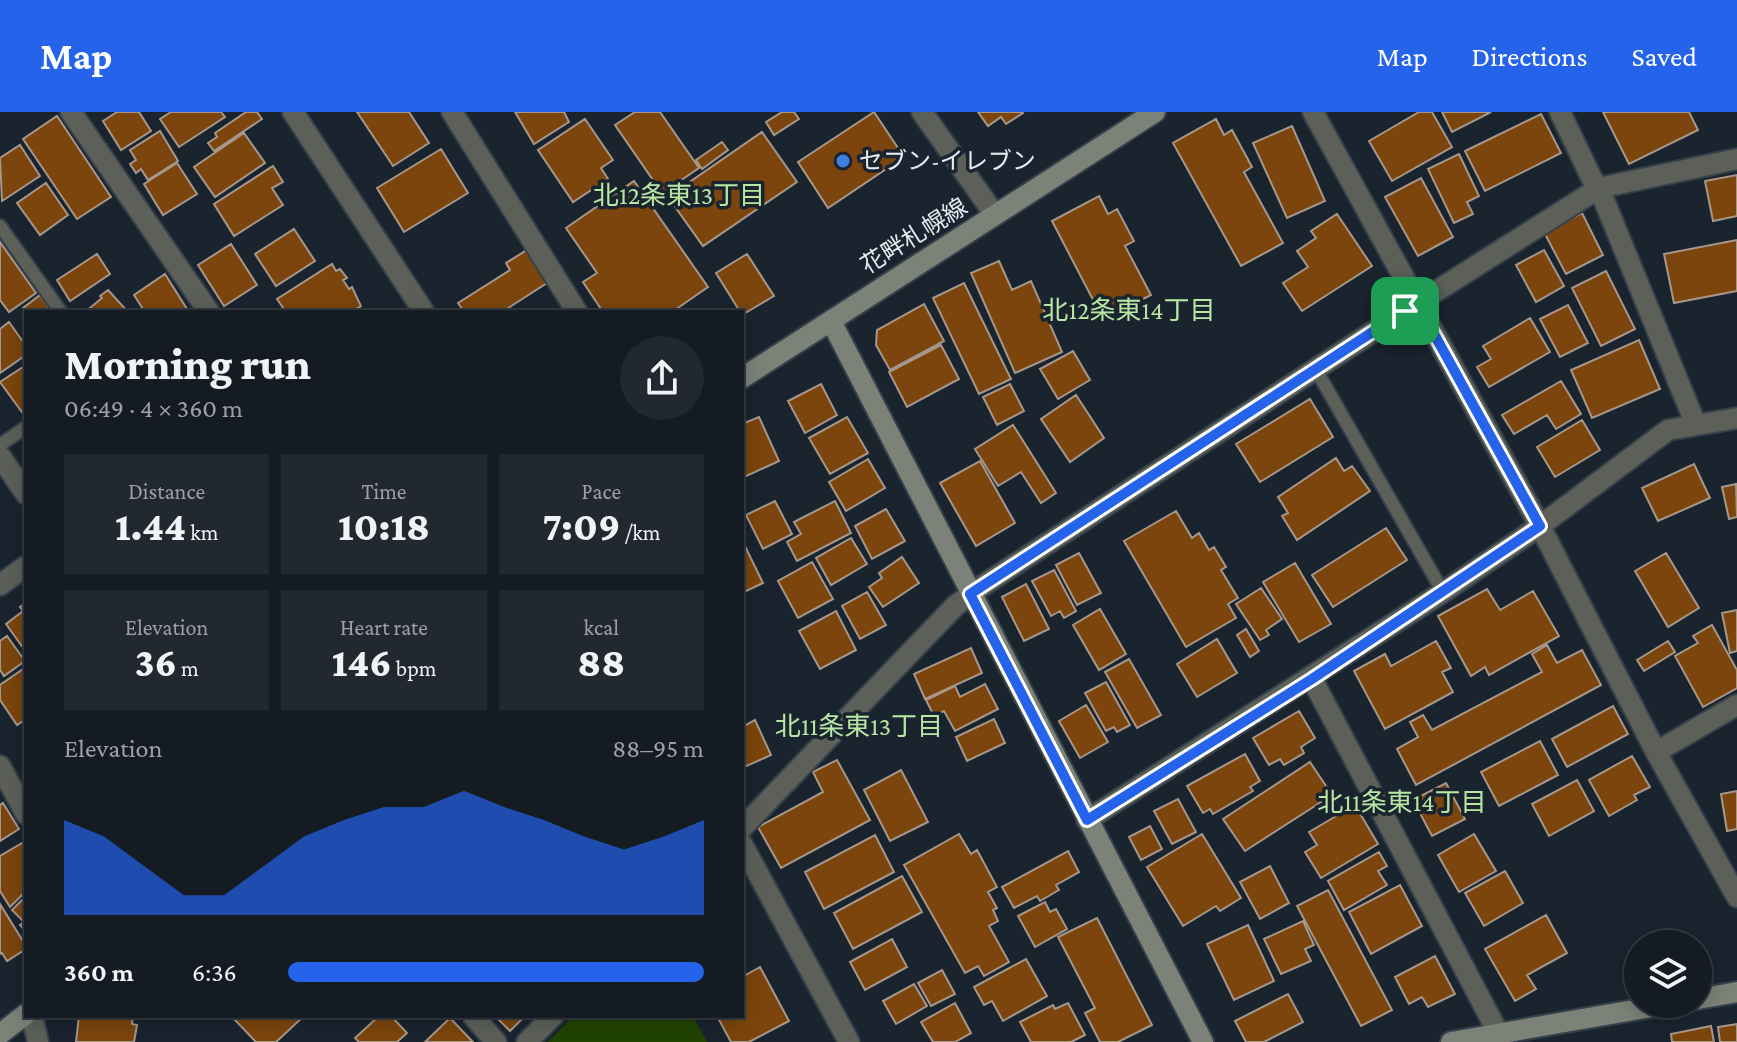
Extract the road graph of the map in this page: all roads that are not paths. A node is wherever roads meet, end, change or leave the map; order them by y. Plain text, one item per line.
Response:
1 (71, 112) edge
2 (293, 112) edge
3 (452, 112) edge
4 (922, 112) edge
5 (1155, 112) edge
6 (1313, 112) edge
7 (1560, 112) edge
8 (1737, 159) edge
9 (1599, 188) junction
10 (995, 215) junction
11 (0, 226) edge
12 (1417, 303) junction
13 (60, 310) edge
14 (208, 310) edge
15 (423, 310) edge
16 (576, 310) edge
17 (831, 321) junction
18 (1315, 368) junction
19 (744, 377) edge
20 (1737, 418) edge
21 (1696, 425) junction
22 (24, 428) edge
23 (0, 445) edge
24 (0, 456) edge
25 (24, 491) edge
26 (1540, 526) junction
27 (24, 567) edge
28 (0, 585) edge
29 (1443, 592) junction
30 (970, 594) junction
31 (1312, 679) junction
32 (1737, 705) edge
33 (1656, 752) junction
34 (0, 766) edge
35 (24, 810) edge
36 (1087, 820) junction
37 (744, 826) edge
38 (744, 848) edge
39 (1737, 897) edge
40 (1737, 992) edge
41 (1712, 996) edge
42 (1624, 1013) edge
43 (24, 1016) edge
44 (32, 1018) edge
45 (475, 1018) edge
46 (551, 1018) edge
47 (0, 1034) edge
48 (1500, 1038) edge
49 (38, 1042) edge
50 (496, 1042) edge
51 (527, 1042) edge
52 (849, 1042) edge
53 (1203, 1042) edge
54 (1451, 1042) edge

1 - 14 street
2 - 15 street
3 - 16 street
4 - 10 street
5 - 10 street, 花畔札幌線
6 - 12 street
7 - 9 street
8 - 9 street
9 - 12 street
9 - 21 street
10 - 17 street, 花畔札幌線
11 - 13 lane
12 - 18 street
12 - 26 street
17 - 19 street, 花畔札幌線
17 - 30 street
18 - 29 lane
18 - 30 street
20 - 21 street
21 - 26 street
22 - 23 lane
24 - 25 street
26 - 29 street
26 - 33 street
27 - 28 street
29 - 31 street
30 - 36 street
30 - 37 street
31 - 36 street
31 - 48 street
32 - 33 street
33 - 39 street
34 - 35 street
36 - 53 street
38 - 52 street
40 - 41 street
42 - 48 street
43 - 47 street
44 - 49 street
45 - 50 street
46 - 51 street
48 - 54 street

